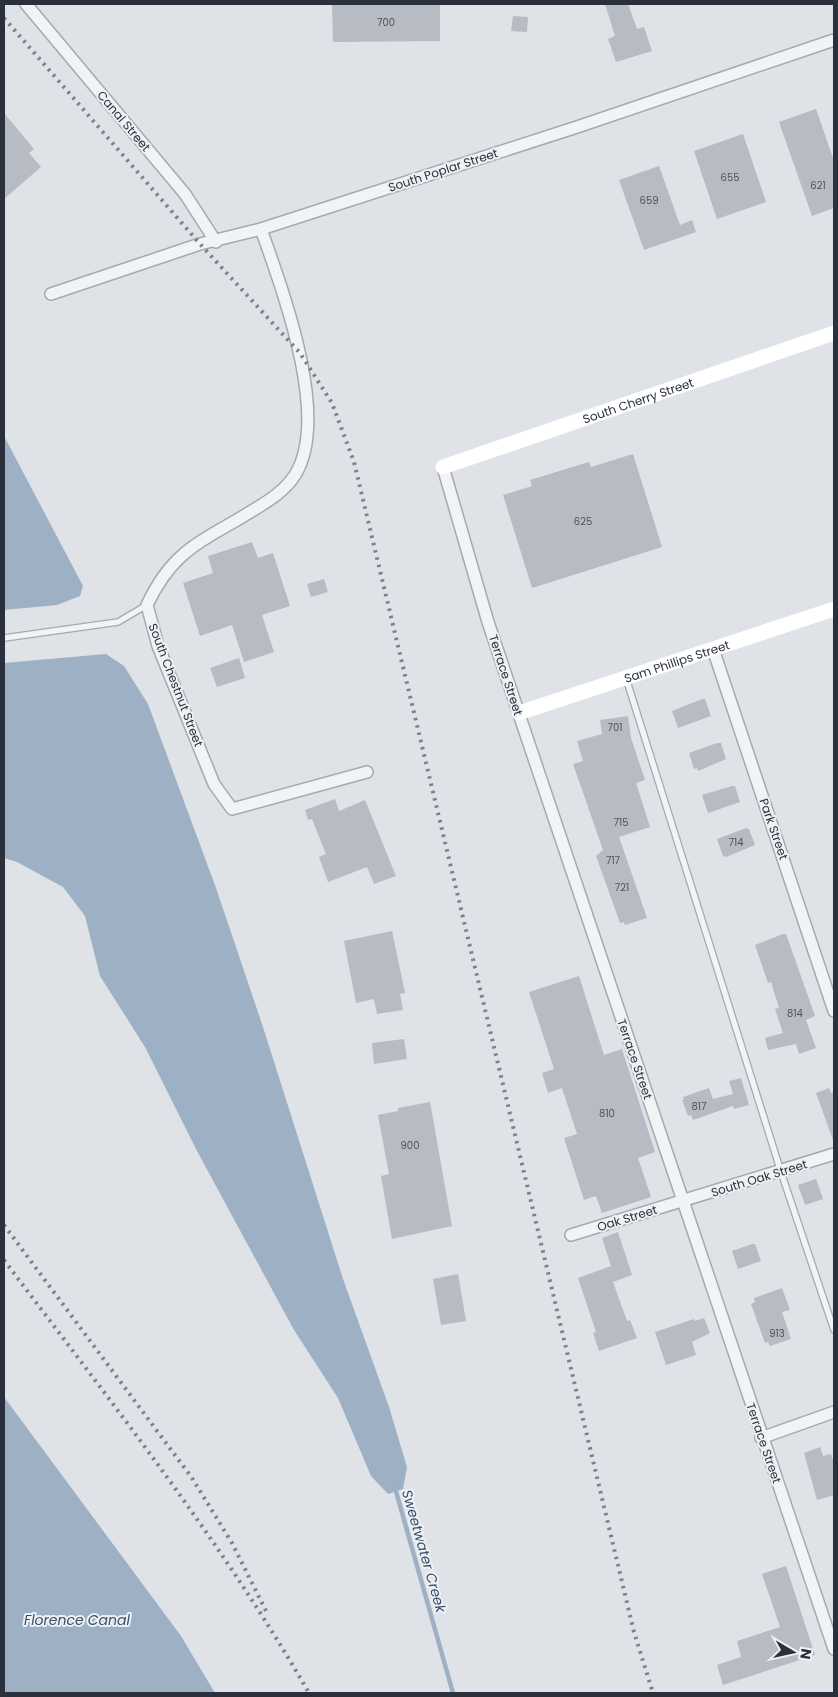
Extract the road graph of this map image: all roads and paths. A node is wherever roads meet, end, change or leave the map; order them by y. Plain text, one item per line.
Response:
1 (26, 4) edge
2 (834, 40) edge
3 (261, 229) junction
4 (216, 242) junction
5 (50, 294) dead end
6 (834, 333) edge
7 (442, 467) joint
8 (147, 605) junction
9 (834, 609) edge
10 (4, 638) edge
11 (713, 649) junction
12 (626, 678) junction
13 (519, 713) junction
14 (367, 772) dead end
15 (834, 1010) edge
16 (834, 1154) edge
17 (781, 1172) junction
18 (684, 1201) junction
19 (571, 1236) dead end
20 (834, 1330) edge
21 (834, 1412) edge
22 (761, 1438) junction
23 (834, 1649) edge

1 - 4 street, Canal Street
2 - 3 street, South Poplar Street
3 - 4 street, South Poplar Street
3 - 8 street
4 - 5 street, South Poplar Street
6 - 7 street, South Cherry Street
7 - 13 street, Terrace Street
8 - 10 lane
8 - 14 street, South Chestnut Street
9 - 11 street, Sam Phillips Street
11 - 12 street, Sam Phillips Street
11 - 15 street, Park Street
12 - 13 street, Sam Phillips Street
12 - 17 lane
13 - 18 street, Terrace Street
16 - 17 street, South Oak Street
17 - 18 street, South Oak Street
17 - 20 lane
18 - 19 street, Oak Street
18 - 22 street, Terrace Street
21 - 22 street
22 - 23 street, Terrace Street

